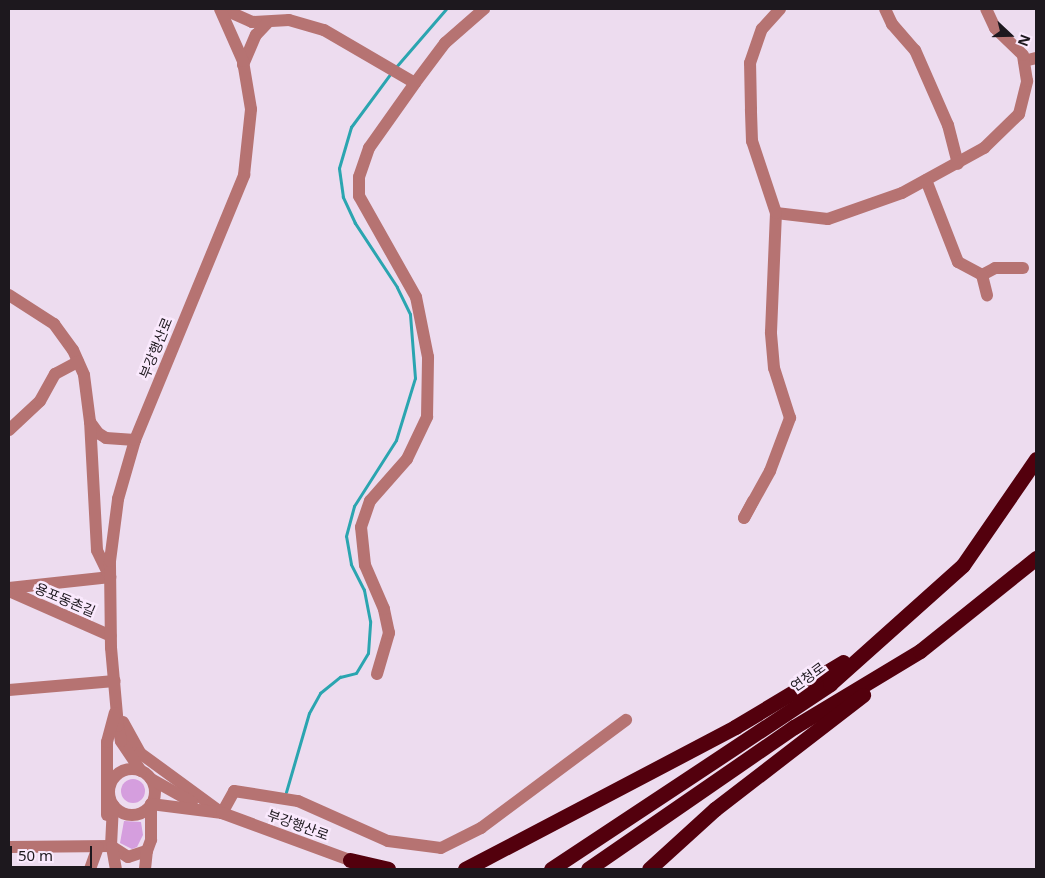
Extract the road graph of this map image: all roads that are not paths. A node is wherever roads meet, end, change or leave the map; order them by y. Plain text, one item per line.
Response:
1 (222, 9) edge
2 (484, 9) edge
3 (780, 9) edge
4 (885, 9) edge
5 (986, 9) edge
6 (267, 23) junction
7 (1030, 59) edge
8 (243, 65) junction
9 (412, 82) junction
10 (958, 164) junction
11 (926, 180) junction
12 (776, 213) junction
13 (1023, 268) dead end
14 (982, 274) junction
15 (9, 295) edge
16 (987, 295) dead end
17 (78, 362) junction
18 (90, 422) junction
19 (9, 430) edge
20 (135, 440) junction
21 (1036, 459) edge
22 (753, 501) dead end
23 (1036, 558) edge
24 (110, 577) junction
25 (9, 589) edge
26 (888, 632) junction
27 (111, 636) junction
28 (920, 651) junction
29 (377, 674) dead end
30 (115, 680) junction
31 (9, 690) edge
32 (116, 709) junction
33 (626, 720) dead end
34 (146, 775) junction
35 (112, 780) junction
36 (151, 804) junction
37 (113, 805) junction
38 (216, 812) junction
39 (151, 831) junction
40 (9, 847) edge
41 (105, 847) junction
42 (147, 851) junction
43 (350, 860) junction
44 (90, 869) edge
45 (116, 869) edge
46 (145, 869) edge
47 (364, 869) edge
48 (375, 869) edge
49 (388, 869) edge
50 (465, 869) edge
51 (551, 869) edge
52 (588, 869) edge
53 (649, 869) edge

1 - 6 street
1 - 8 street, 부강행산로
2 - 9 street
3 - 12 street
4 - 10 street
5 - 7 street
6 - 8 street
6 - 9 street
7 - 10 street
8 - 20 street, 부강행산로
9 - 29 street
10 - 11 street
11 - 12 street
11 - 14 street
12 - 22 street
13 - 14 street
14 - 16 street
15 - 17 street
17 - 18 street
17 - 19 street
18 - 20 street
18 - 24 street
20 - 24 street, 부강행산로
21 - 26 highway, 연청로
23 - 28 highway
24 - 25 street
24 - 27 street, 부강행산로
25 - 27 street, 용포동촌길
26 - 50 highway
26 - 51 highway, 연청로
27 - 30 street, 부강행산로
28 - 52 highway
28 - 53 highway
30 - 31 street
30 - 32 street, 부강행산로
32 - 34 street
32 - 35 street
32 - 38 street
32 - 41 street
33 - 38 street
34 - 35 street
34 - 36 street, 부강행산로
34 - 38 street
35 - 37 street
36 - 37 street
36 - 38 street, 부강행산로
36 - 39 street, 부강행산로
37 - 41 street
38 - 39 street, 부강행산로
38 - 43 street, 부강행산로
39 - 42 street, 부강행산로
40 - 41 street
41 - 42 street
41 - 44 street
41 - 45 street
42 - 46 street, 부강행산로
43 - 47 highway
43 - 48 street, 부강행산로
43 - 49 highway

